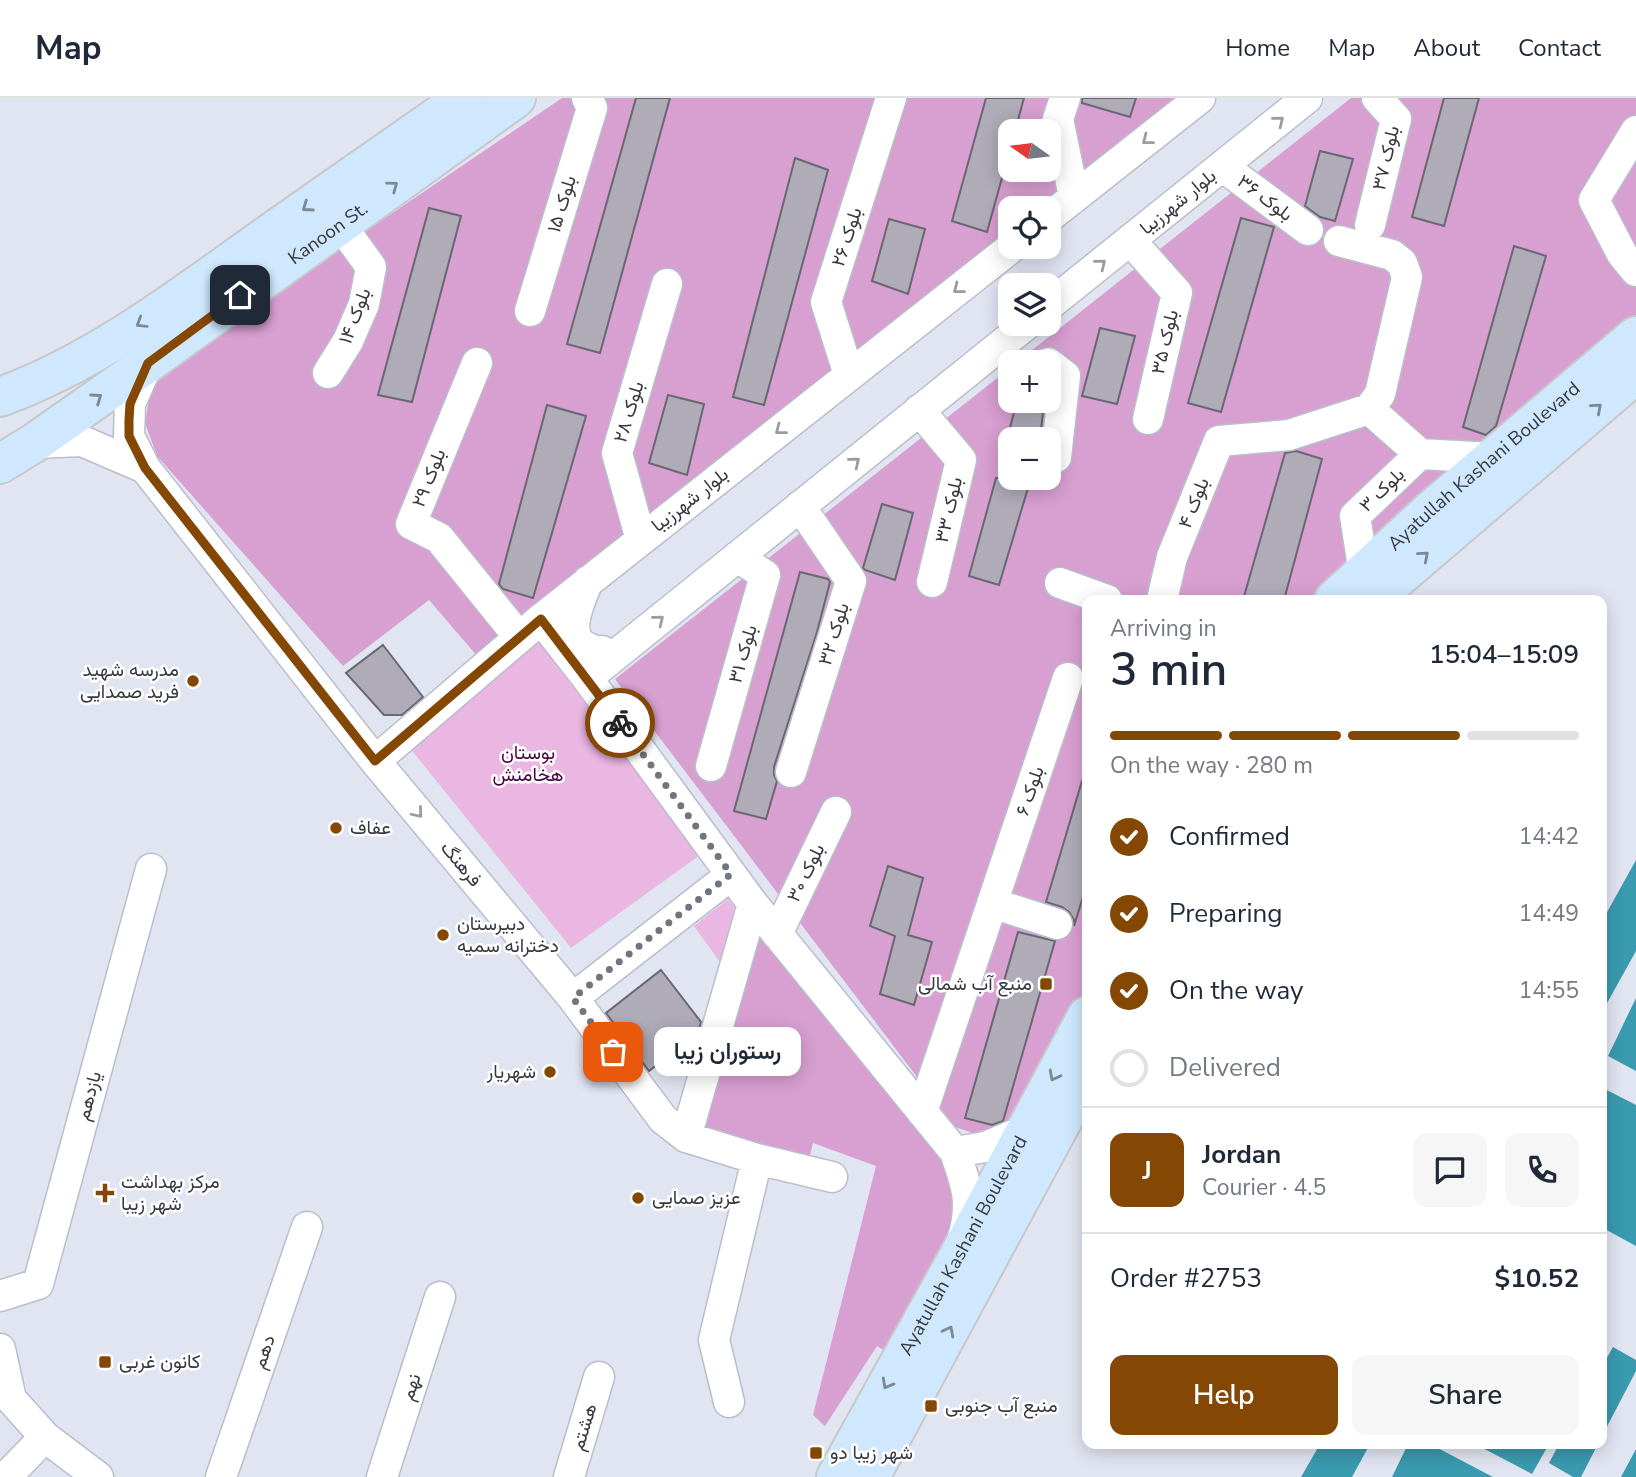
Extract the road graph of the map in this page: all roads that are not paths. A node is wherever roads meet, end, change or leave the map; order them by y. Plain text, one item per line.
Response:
1 (464, 98) edge
2 (516, 98) edge
3 (587, 98) edge
4 (891, 98) edge
5 (1065, 98) edge
6 (1200, 98) edge
7 (1307, 98) edge
8 (1377, 98) edge
9 (1636, 131) edge
10 (1222, 166) junction
11 (1074, 197) junction
12 (1061, 208) edge
13 (340, 224) junction
14 (1370, 225) dead end
15 (1308, 230) dead end
16 (1130, 240) junction
17 (1339, 241) dead end
18 (276, 249) junction
19 (998, 258) edge
20 (1636, 271) edge
21 (667, 284) dead end
22 (1061, 296) edge
23 (208, 299) junction
24 (530, 311) dead end
25 (1636, 335) edge
26 (1012, 336) edge
27 (1024, 336) edge
28 (1037, 350) edge
29 (148, 363) junction
30 (477, 363) dead end
31 (328, 373) dead end
32 (1061, 373) edge
33 (1636, 374) edge
34 (849, 376) junction
35 (0, 397) edge
36 (1369, 409) junction
37 (919, 410) junction
38 (1061, 412) edge
39 (1148, 419) dead end
40 (34, 443) junction
41 (1420, 454) junction
42 (1492, 458) junction
43 (0, 464) edge
44 (145, 468) junction
45 (800, 506) junction
46 (641, 540) junction
47 (737, 557) junction
48 (588, 581) junction
49 (932, 582) dead end
50 (1060, 583) dead end
51 (1368, 587) edge
52 (1093, 595) edge
53 (1163, 595) edge
54 (1347, 595) edge
55 (530, 628) junction
56 (633, 641) junction
57 (587, 678) junction
58 (1068, 678) dead end
59 (375, 761) junction
60 (711, 766) dead end
61 (791, 772) dead end
62 (836, 812) dead end
63 (151, 869) dead end
64 (731, 874) junction
65 (992, 903) junction
66 (753, 904) junction
67 (1057, 924) dead end
68 (777, 934) junction
69 (573, 998) junction
70 (1082, 1025) edge
71 (1082, 1083) edge
72 (922, 1112) junction
73 (1026, 1130) junction
74 (686, 1137) junction
75 (955, 1152) junction
76 (757, 1159) junction
77 (832, 1177) dead end
78 (307, 1227) dead end
79 (957, 1259) junction
80 (0, 1296) edge
81 (440, 1297) dead end
82 (0, 1349) edge
83 (599, 1377) dead end
84 (6, 1396) edge
85 (729, 1402) dead end
86 (45, 1437) junction
87 (844, 1476) edge
88 (6, 1477) edge
89 (98, 1477) edge
90 (221, 1477) edge
91 (383, 1477) edge
92 (569, 1477) edge

1 -> 18 main road, Kanoon St.
13 -> 2 main road, Kanoon St.
3 - 24 street, بلوک ۱۵
4 - 34 street, بلوک ۲۶
5 - 11 street
6 -> 11 street
10 -> 7 street, بلوار شهرزیبا
8 - 14 street, بلوک ۳۷
9 - 20 street
10 - 15 street, بلوک ۳۶
10 - 16 street, بلوار شهرزیبا
11 - 12 street
13 - 18 main road, Kanoon St.
13 - 31 street, بلوک ۱۴
22 -> 16 street, بلوار شهرزیبا
16 - 39 street, بلوک ۳۵
17 - 36 street
18 - 23 main road, Kanoon St.
19 -> 34 street, بلوار شهرزیبا
21 - 46 street, بلوک ۲۸
23 - 29 main road, Kanoon St.
23 -> 35 main road, Kanoon St.
25 - 42 main road, Ayatullah Kashani Boulevard
26 - 37 street
27 - 28 street
40 -> 29 main road, Kanoon St.
29 - 44 street, فرهنگ
30 - 55 street, بلوک ۲۹
32 - 38 street
51 -> 33 main road, Ayatullah Kashani Boulevard
34 -> 46 street, بلوار شهرزیبا
36 - 41 street, بلوک ۳
36 - 53 street, بلوک ۴
45 -> 37 street
37 - 49 street, بلوک ۳۳
40 - 43 main road, Kanoon St.
40 - 44 street
41 - 42 street, بلوک ۳
41 - 51 street, بلوک ۳
42 - 51 main road, Ayatullah Kashani Boulevard
44 - 59 street, فرهنگ
45 - 47 street
45 - 61 street, بلوک ۳۲
46 - 48 street, بلوار شهرزیبا
56 -> 47 street
47 - 60 street, بلوک ۳۱
48 - 55 street, بلوار شهرزیبا
48 - 56 street
50 - 52 street
51 - 54 main road, Ayatullah Kashani Boulevard
55 - 57 street
55 - 59 street, بلوار شهرزیبا
56 - 57 street
57 - 64 street
58 - 65 street, بلوک ۶
59 -> 69 street, فرهنگ
62 - 68 street, بلوک ۳۰
63 - 80 street, یازدهم
64 - 66 street
64 - 69 street
65 - 67 street
65 - 72 street, بلوک ۶
66 - 68 street
66 - 74 street
68 - 72 street
69 - 74 street, فرهنگ
70 -> 73 main road, Ayatullah Kashani Boulevard
87 -> 71 main road, Ayatullah Kashani Boulevard
72 - 75 street
73 - 75 street
73 - 79 main road, Ayatullah Kashani Boulevard
74 - 76 street, فرهنگ
75 - 79 street
76 - 77 street, فرهنگ
76 - 85 street
78 - 90 street, دهم
79 -> 87 main road, Ayatullah Kashani Boulevard
81 - 91 street, نهم
82 - 84 street
83 - 92 street, هشتم
84 - 86 street
86 - 88 street
86 - 89 street

